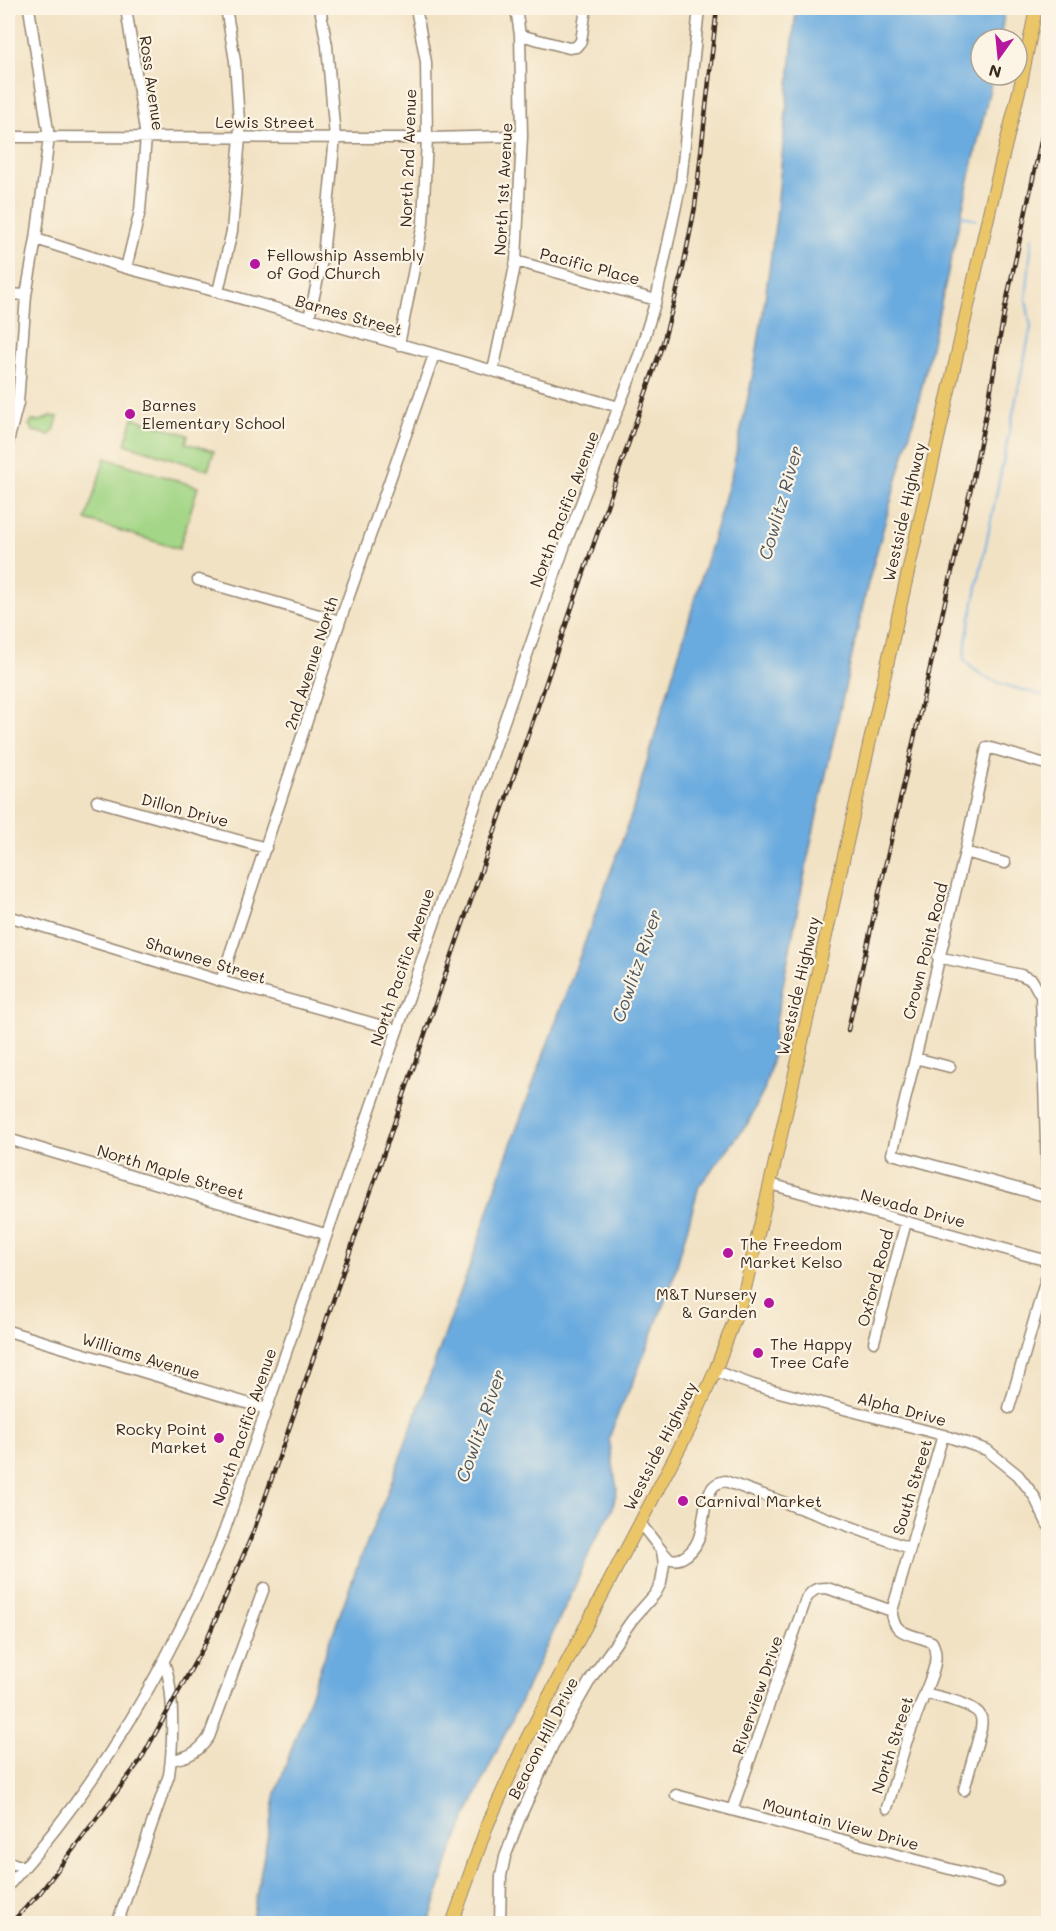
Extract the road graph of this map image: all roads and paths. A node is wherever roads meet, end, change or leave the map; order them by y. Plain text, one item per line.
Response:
1 (29, 8) edge
2 (126, 8) edge
3 (226, 8) edge
4 (320, 8) edge
5 (416, 8) edge
6 (516, 8) edge
7 (586, 8) edge
8 (699, 8) edge
9 (1036, 8) edge
10 (520, 35) junction
11 (522, 135) junction
12 (8, 137) edge
13 (49, 137) junction
14 (146, 137) junction
15 (240, 137) junction
16 (335, 137) junction
17 (427, 138) junction
18 (36, 239) junction
19 (516, 261) junction
20 (126, 268) junction
21 (218, 292) junction
22 (8, 294) edge
23 (26, 296) junction
24 (656, 300) junction
25 (309, 318) junction
26 (399, 345) junction
27 (434, 355) junction
28 (493, 371) junction
29 (619, 407) junction
30 (8, 442) edge
31 (198, 580) dead end
32 (340, 621) junction
33 (1042, 763) dead end
34 (97, 801) dead end
35 (266, 848) junction
36 (965, 852) junction
37 (1005, 862) dead end
38 (8, 916) edge
39 (938, 957) junction
40 (221, 981) junction
41 (396, 1030) junction
42 (915, 1058) junction
43 (950, 1067) dead end
44 (8, 1139) edge
45 (770, 1184) junction
46 (1048, 1199) edge
47 (906, 1222) junction
48 (326, 1234) junction
49 (1048, 1260) edge
50 (1048, 1272) edge
51 (8, 1331) edge
52 (874, 1342) dead end
53 (715, 1371) junction
54 (1009, 1408) dead end
55 (266, 1409) junction
56 (943, 1435) junction
57 (640, 1523) junction
58 (1048, 1525) edge
59 (909, 1548) junction
60 (662, 1551) junction
61 (264, 1588) dead end
62 (892, 1611) junction
63 (164, 1663) junction
64 (925, 1693) junction
65 (171, 1760) junction
66 (964, 1790) dead end
67 (676, 1795) dead end
68 (887, 1808) dead end
69 (732, 1810) junction
70 (8, 1862) edge
71 (24, 1868) junction
72 (998, 1882) dead end
73 (8, 1886) edge
74 (117, 1923) edge
75 (452, 1923) edge
76 (500, 1923) edge

1 - 13 street
2 - 14 street, Ross Avenue
3 - 15 street
4 - 16 street
5 - 17 street, North 2nd Avenue
6 - 10 street, North 1st Avenue
7 - 10 street
8 - 24 street, North Pacific Avenue
9 - 45 main road, Westside Highway
10 - 11 street, North 1st Avenue
11 - 17 street, Lewis Street
11 - 19 street, North 1st Avenue
12 - 13 street, Lewis Street
13 - 14 street, Lewis Street
13 - 18 street
14 - 15 street, Lewis Street
14 - 20 street, Ross Avenue
15 - 16 street, Lewis Street
15 - 21 street
16 - 17 street, Lewis Street
16 - 25 street
17 - 26 street, North 2nd Avenue
18 - 20 street, Barnes Street
18 - 23 street
19 - 24 street, Pacific Place
19 - 28 street, North 1st Avenue
20 - 21 street, Barnes Street
21 - 25 street, Barnes Street
22 - 23 street
23 - 30 street
24 - 29 street, North Pacific Avenue
25 - 26 street, Barnes Street
26 - 27 street, Barnes Street
27 - 28 street, Barnes Street
27 - 32 street, 2nd Avenue North
28 - 29 street, Barnes Street
29 - 41 street, North Pacific Avenue
31 - 32 street
32 - 35 street, 2nd Avenue North
33 - 36 street, Crown Point Road
34 - 35 street, Dillon Drive
35 - 40 street, 2nd Avenue North
36 - 37 street
36 - 39 street, Crown Point Road
38 - 40 street, Shawnee Street
39 - 42 street, Crown Point Road
39 - 46 street
40 - 41 street, Shawnee Street
41 - 48 street, North Pacific Avenue
42 - 43 street
42 - 46 street, Crown Point Road
44 - 48 street, North Maple Street
45 - 47 street, Nevada Drive
45 - 53 main road, Westside Highway
47 - 49 street, Nevada Drive
47 - 52 street, Oxford Road
48 - 55 street, North Pacific Avenue
50 - 54 street
51 - 55 street, Williams Avenue
53 - 56 street, Alpha Drive
53 - 57 main road, Westside Highway
55 - 63 street, North Pacific Avenue
56 - 58 street, Alpha Drive
56 - 59 street, South Street
57 - 60 street
57 - 75 main road, Westside Highway
59 - 60 street
59 - 62 street, South Street
60 - 76 street, Beacon Hill Drive
61 - 65 street
62 - 64 street, North Street
62 - 69 street, Riverview Drive
63 - 65 street
63 - 71 street, North Pacific Avenue
64 - 66 street
64 - 68 street, North Street
65 - 74 street
67 - 69 street, Mountain View Drive
69 - 72 street, Mountain View Drive
70 - 71 street
71 - 73 street, North Pacific Avenue

